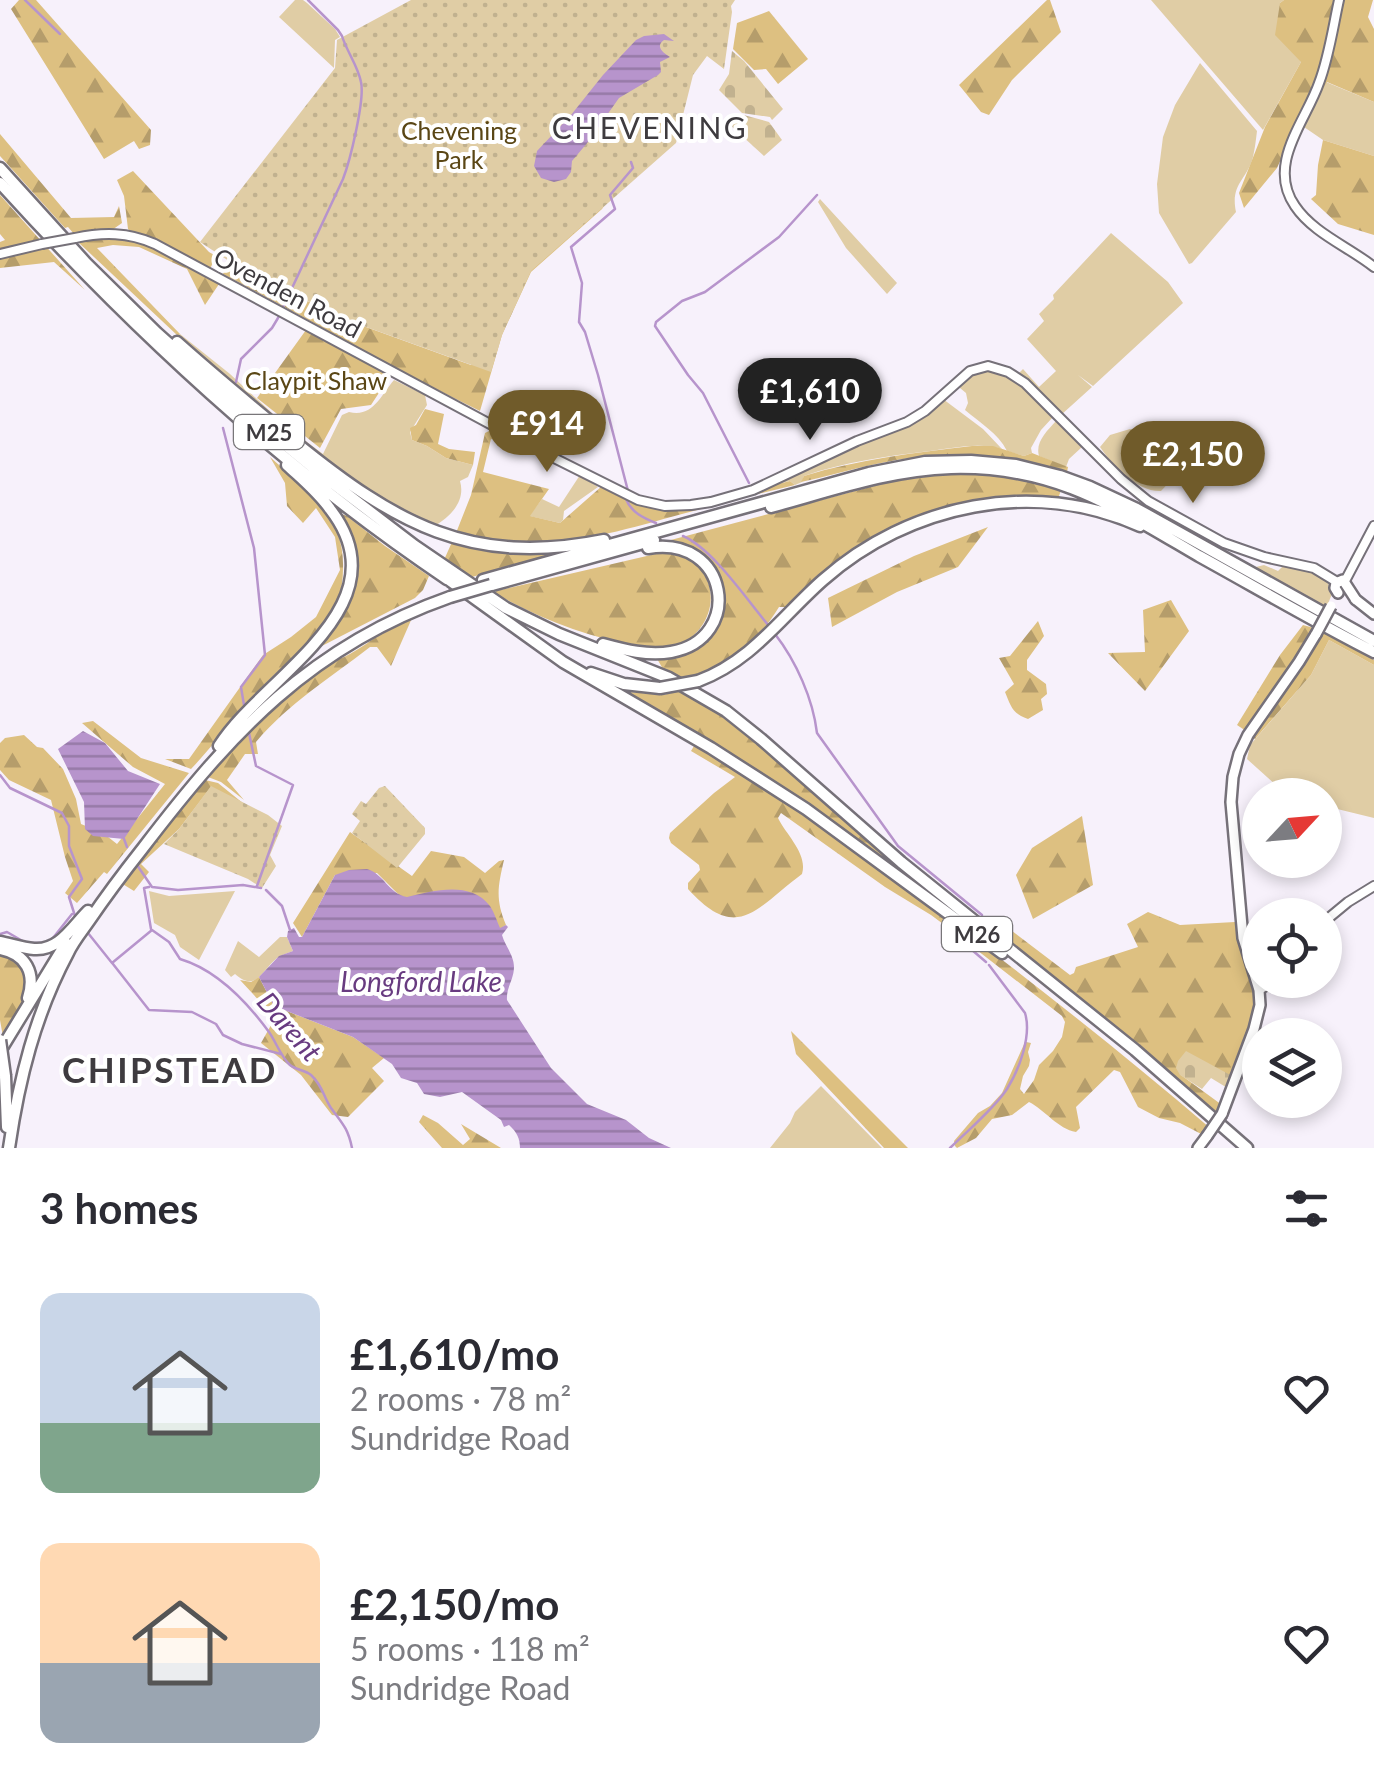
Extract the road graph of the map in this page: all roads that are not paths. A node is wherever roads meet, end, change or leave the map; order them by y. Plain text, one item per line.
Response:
1 (1339, 0) edge
2 (0, 168) edge
3 (0, 183) edge
4 (74, 242) junction
5 (0, 254) edge
6 (1374, 267) edge
7 (174, 359) junction
8 (794, 493) junction
9 (1374, 526) edge
10 (1173, 540) junction
11 (550, 570) junction
12 (442, 576) junction
13 (487, 583) junction
14 (1342, 587) junction
15 (447, 595) junction
16 (1374, 614) edge
17 (544, 628) junction
18 (1374, 642) edge
19 (1374, 652) edge
20 (219, 746) junction
21 (1374, 886) edge
22 (1342, 907) edge
23 (88, 912) junction
24 (1242, 927) edge
25 (0, 946) edge
26 (68, 953) junction
27 (1259, 998) edge
28 (22, 1013) junction
29 (0, 1040) edge
30 (0, 1052) edge
31 (2, 1070) edge
32 (7, 1148) edge
33 (1198, 1148) edge
34 (1238, 1148) edge
35 (1247, 1148) edge

1 - 6 main road
2 - 4 highway, M25
3 - 7 highway, M25
4 - 5 main road, bridge
4 - 8 highway, M25
4 - 14 main road, Ovenden Road
4 - 17 highway, M25
7 - 12 highway, M25
7 - 20 highway, M25
8 - 13 highway, M25
8 - 18 highway, M25
9 - 14 main road
10 - 11 highway, M25
10 - 12 highway, M25, bridge
10 - 19 highway, M25
11 - 13 highway, M25
11 - 17 highway, M25
12 - 34 highway, M26
13 - 15 highway, M25, bridge
14 - 16 main road
14 - 24 main road, bridge
15 - 20 highway, M25
15 - 26 highway, M25
17 - 35 highway, M26
20 - 23 highway, M25
21 - 22 main road
23 - 25 highway, M25
23 - 28 highway, M25
25 - 28 highway
26 - 31 highway
26 - 32 highway
27 - 33 main road, bridge
28 - 30 highway
29 - 31 highway, bridge
31 - 32 highway

